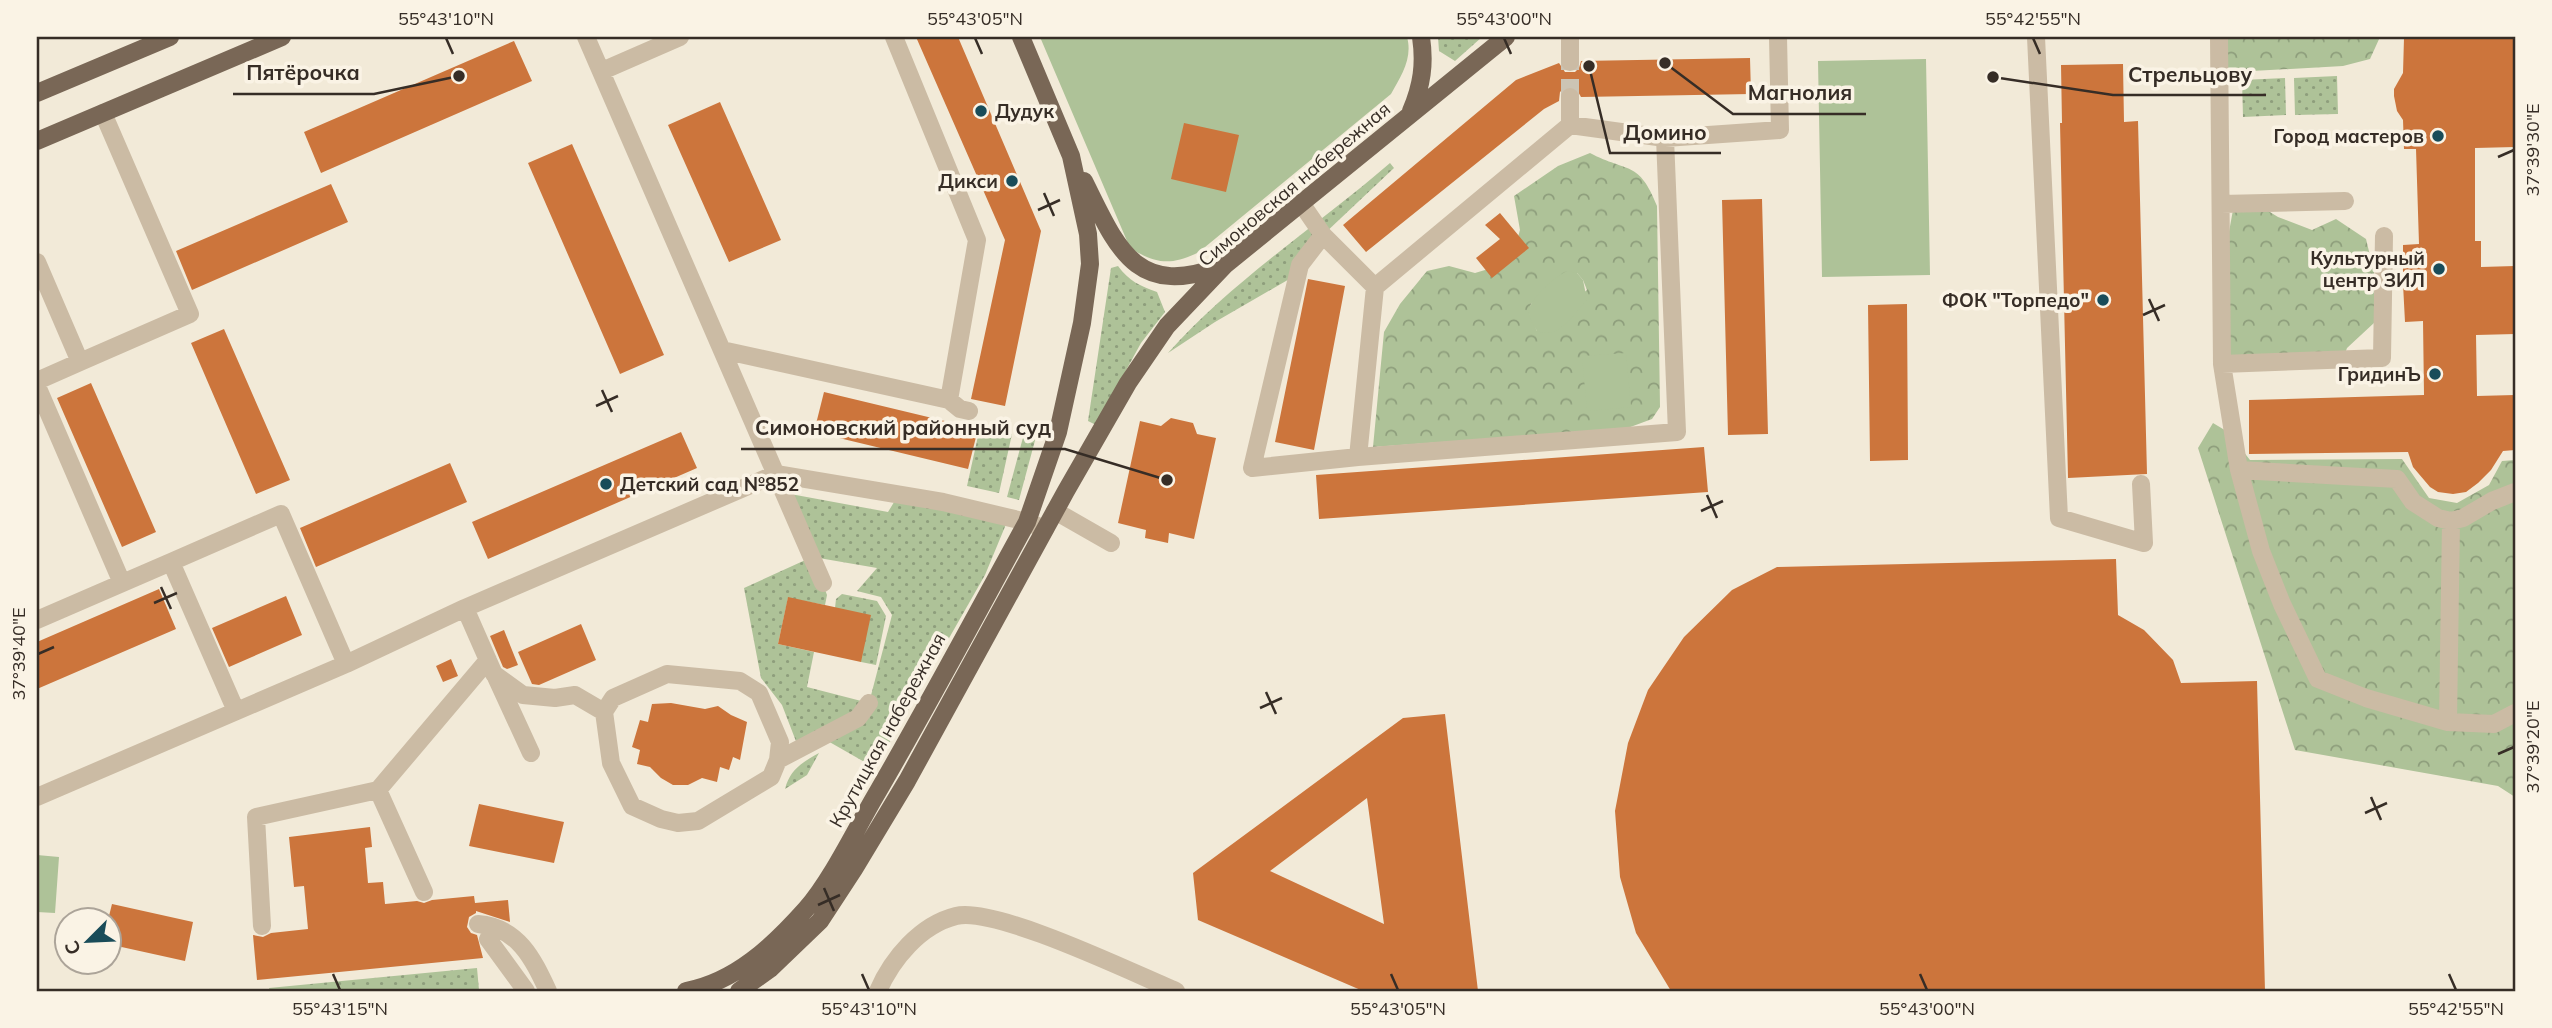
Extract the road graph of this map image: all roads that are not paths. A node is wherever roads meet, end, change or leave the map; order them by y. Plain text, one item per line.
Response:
1 (170, 37) edge
2 (282, 37) edge
3 (586, 37) edge
4 (680, 37) edge
5 (894, 37) edge
6 (1021, 37) edge
7 (1422, 37) edge
8 (1506, 37) edge
9 (1570, 37) edge
10 (1778, 37) edge
11 (2036, 37) edge
12 (2219, 37) edge
13 (1570, 62) tunnel mouth
14 (602, 71) junction
15 (37, 93) edge
16 (1570, 97) tunnel mouth
17 (103, 113) junction
18 (1410, 114) junction
19 (1570, 125) junction
20 (1665, 138) junction
21 (37, 141) edge
22 (1071, 156) junction
23 (2345, 201) dead end
24 (1301, 204) junction
25 (2221, 204) junction
26 (1323, 235) junction
27 (2384, 236) dead end
28 (37, 262) edge
29 (1225, 265) junction
30 (1375, 287) junction
31 (722, 350) junction
32 (80, 362) junction
33 (2222, 364) junction
34 (37, 381) edge
35 (37, 386) edge
36 (949, 400) junction
37 (969, 411) dead end
38 (1358, 457) junction
39 (2239, 470) junction
40 (776, 474) junction
41 (2141, 484) dead end
42 (2515, 492) edge
43 (1055, 511) junction
44 (2451, 521) junction
45 (1027, 522) junction
46 (1045, 529) junction
47 (1111, 543) dead end
48 (171, 562) junction
49 (122, 583) junction
50 (823, 583) dead end
51 (465, 608) junction
52 (37, 620) edge
53 (346, 664) junction
54 (491, 667) junction
55 (869, 703) dead end
56 (236, 711) junction
57 (604, 712) junction
58 (2515, 713) edge
59 (2448, 722) junction
60 (531, 753) dead end
61 (778, 760) junction
62 (378, 790) junction
63 (37, 797) edge
64 (424, 892) dead end
65 (261, 926) dead end
66 (547, 990) edge
67 (526, 991) edge
68 (685, 991) edge
69 (739, 991) edge
70 (878, 991) edge
71 (1177, 991) edge

1 - 15 main road
2 - 17 main road
3 - 14 street
4 - 14 street
5 - 36 street
6 - 22 main road
7 - 18 main road
8 - 18 main road, Симоновская набережная
9 - 13 street
10 - 20 street
11 - 41 street
12 - 25 street
14 - 31 street
16 - 19 street
17 - 21 main road
17 - 32 street
18 - 24 main road, Симоновская набережная
19 - 20 street
19 - 30 street
20 - 38 street
22 - 29 main road
22 - 45 main road, Крутицкая набережная
23 - 25 street
24 - 26 street
24 - 29 main road, Симоновская набережная
25 - 33 street
26 - 30 street
26 - 38 street
27 - 33 street
28 - 32 street
29 - 43 main road, Симоновская набережная
30 - 38 street
31 - 36 street
31 - 40 street
32 - 34 street
33 - 39 street
35 - 49 street
36 - 37 street
39 - 44 street
39 - 59 street
40 - 45 street
40 - 50 street
40 - 51 street
42 - 44 street
43 - 46 main road, Симоновская набережная
43 - 47 street
44 - 59 street
45 - 46 street
45 - 68 main road, Крутицкая набережная
46 - 69 main road, Крутицкая набережная
48 - 49 street
48 - 53 street
48 - 56 street
49 - 52 street
51 - 53 street
51 - 54 street
53 - 56 street
54 - 57 street
54 - 60 street
54 - 62 street
55 - 61 street
56 - 63 street
57 - 61 street
57 - 61 street
58 - 59 street
62 - 64 street
62 - 65 street
66 - 67 street
70 - 71 street

